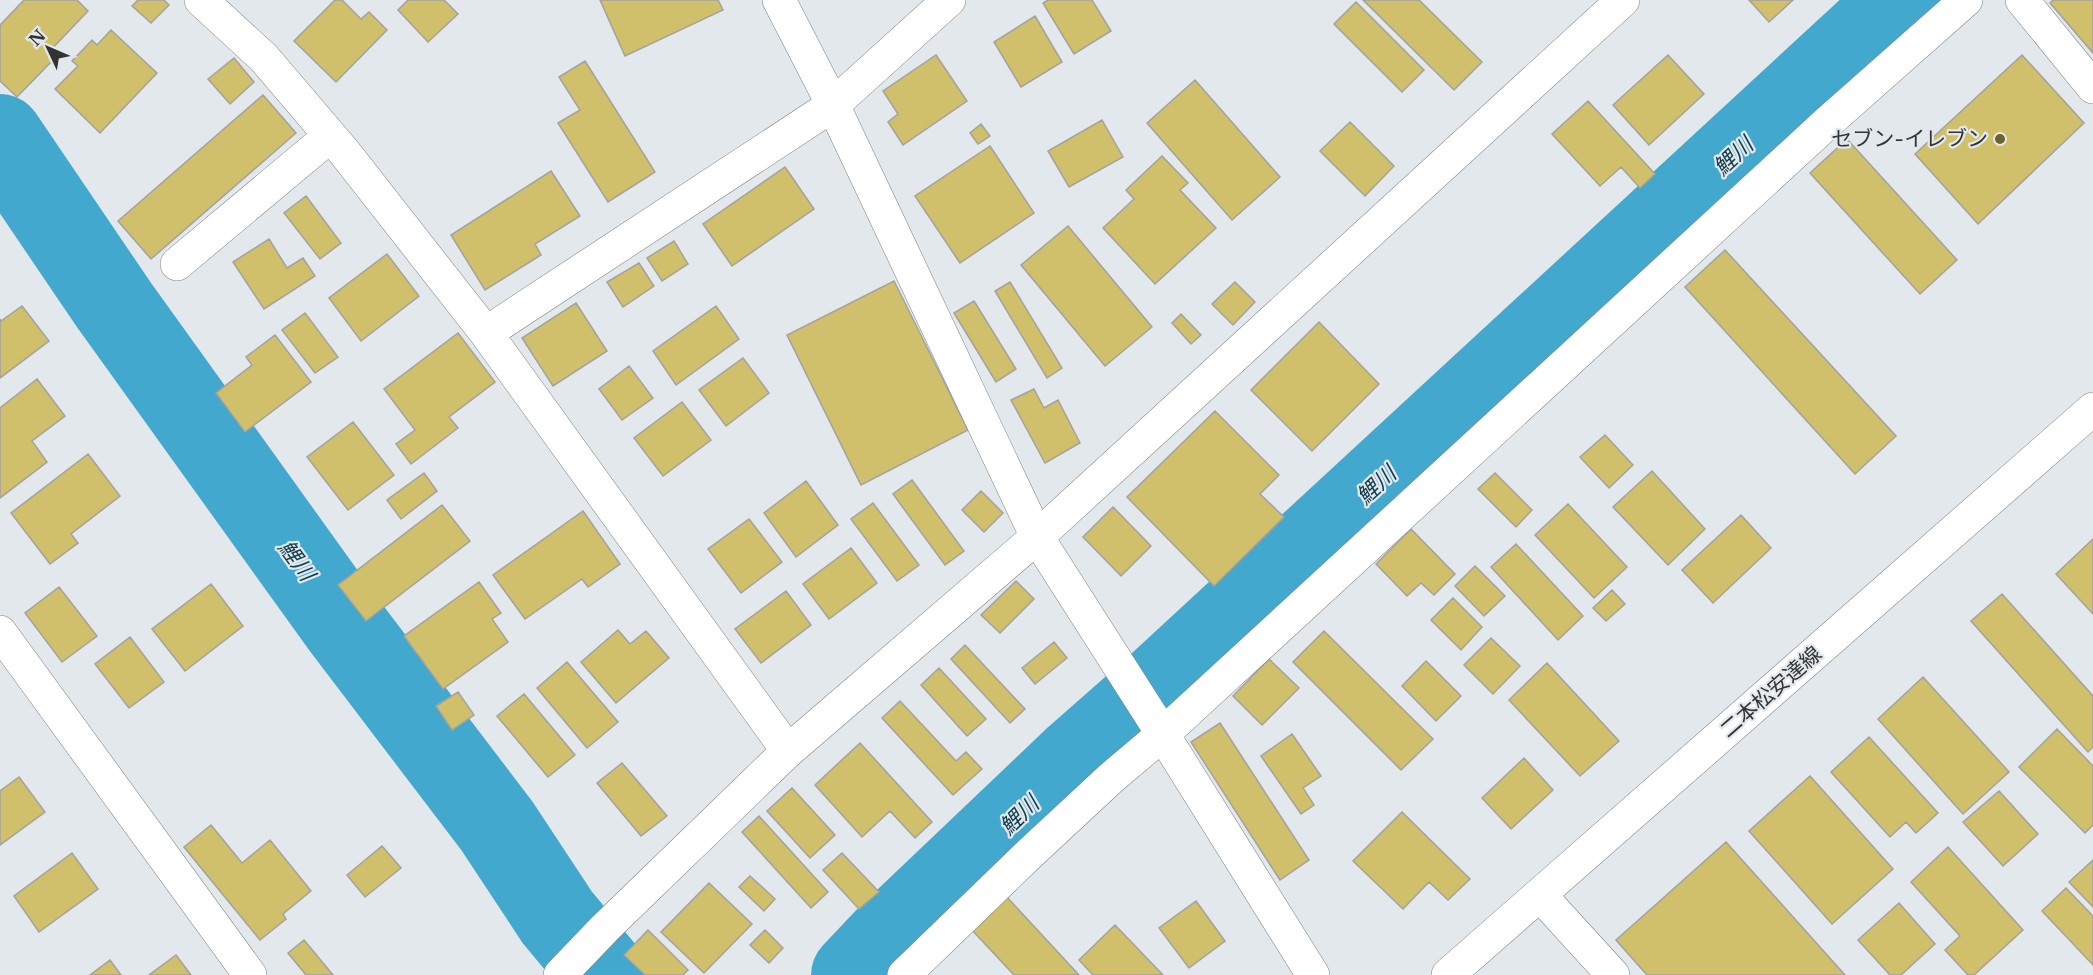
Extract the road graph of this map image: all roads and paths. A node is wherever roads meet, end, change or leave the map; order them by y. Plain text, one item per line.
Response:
1 (201, 0) edge
2 (779, 0) edge
3 (949, 0) edge
4 (1623, 0) edge
5 (1966, 0) edge
6 (2022, 0) edge
7 (2093, 87) edge
8 (832, 105) junction
9 (330, 136) junction
10 (177, 264) dead end
11 (486, 333) junction
12 (2093, 409) edge
13 (1037, 537) junction
14 (0, 632) edge
15 (1160, 729) junction
16 (788, 751) junction
17 (1540, 895) junction
18 (250, 975) edge
19 (560, 975) edge
20 (904, 975) edge
21 (1313, 975) edge
22 (1448, 975) edge
23 (1613, 975) edge

1 - 9 street
2 - 8 street
3 - 8 street
4 - 13 street
5 - 15 street
6 - 7 street
8 - 11 street
8 - 13 street
9 - 10 street
9 - 11 street
11 - 16 street
12 - 17 street, 二本松安達線
13 - 15 street
13 - 16 street
14 - 18 street
15 - 20 street
15 - 21 street
16 - 19 street
17 - 22 street, 二本松安達線
17 - 23 street

